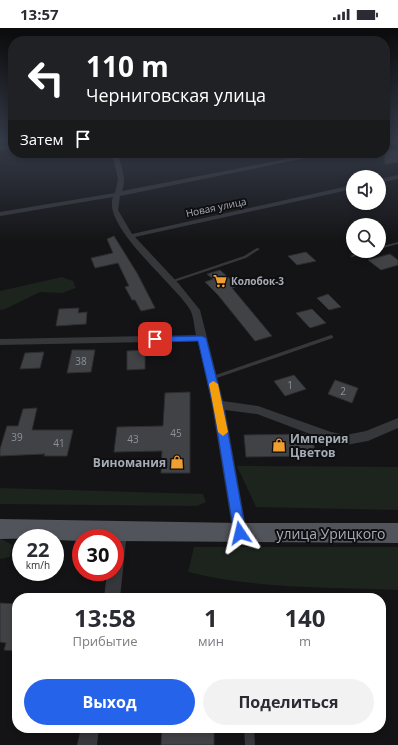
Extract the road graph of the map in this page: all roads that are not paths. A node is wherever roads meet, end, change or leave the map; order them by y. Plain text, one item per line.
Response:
1 (119, 175) edge
2 (213, 175) edge
3 (398, 177) edge
4 (386, 180) edge
5 (346, 189) edge
6 (118, 194) junction
7 (0, 214) edge
8 (131, 236) junction
9 (398, 244) edge
10 (386, 247) edge
11 (258, 249) dead end
12 (172, 280) junction
13 (330, 337) dead end
14 (202, 338) junction
15 (0, 342) edge
16 (212, 378) junction
17 (218, 405) junction
18 (398, 423) edge
19 (0, 529) edge
20 (72, 530) edge
21 (124, 531) edge
22 (240, 533) junction
23 (398, 533) edge
24 (114, 581) edge
25 (113, 593) edge
26 (89, 733) edge
27 (249, 733) edge
28 (87, 745) edge
29 (250, 745) edge

1 - 6 street
2 - 6 street
3 - 4 street
5 - 8 street, Новая улица
6 - 7 street
6 - 8 street
8 - 12 street
9 - 10 lane
11 - 12 lane
12 - 14 street
13 - 16 lane
14 - 15 street
14 - 16 street
16 - 17 street
17 - 18 street
17 - 22 street
19 - 20 main road, улица Урицкого
21 - 22 main road, улица Урицкого
22 - 23 main road, улица Урицкого
24 - 25 street
26 - 28 street
27 - 29 lane

